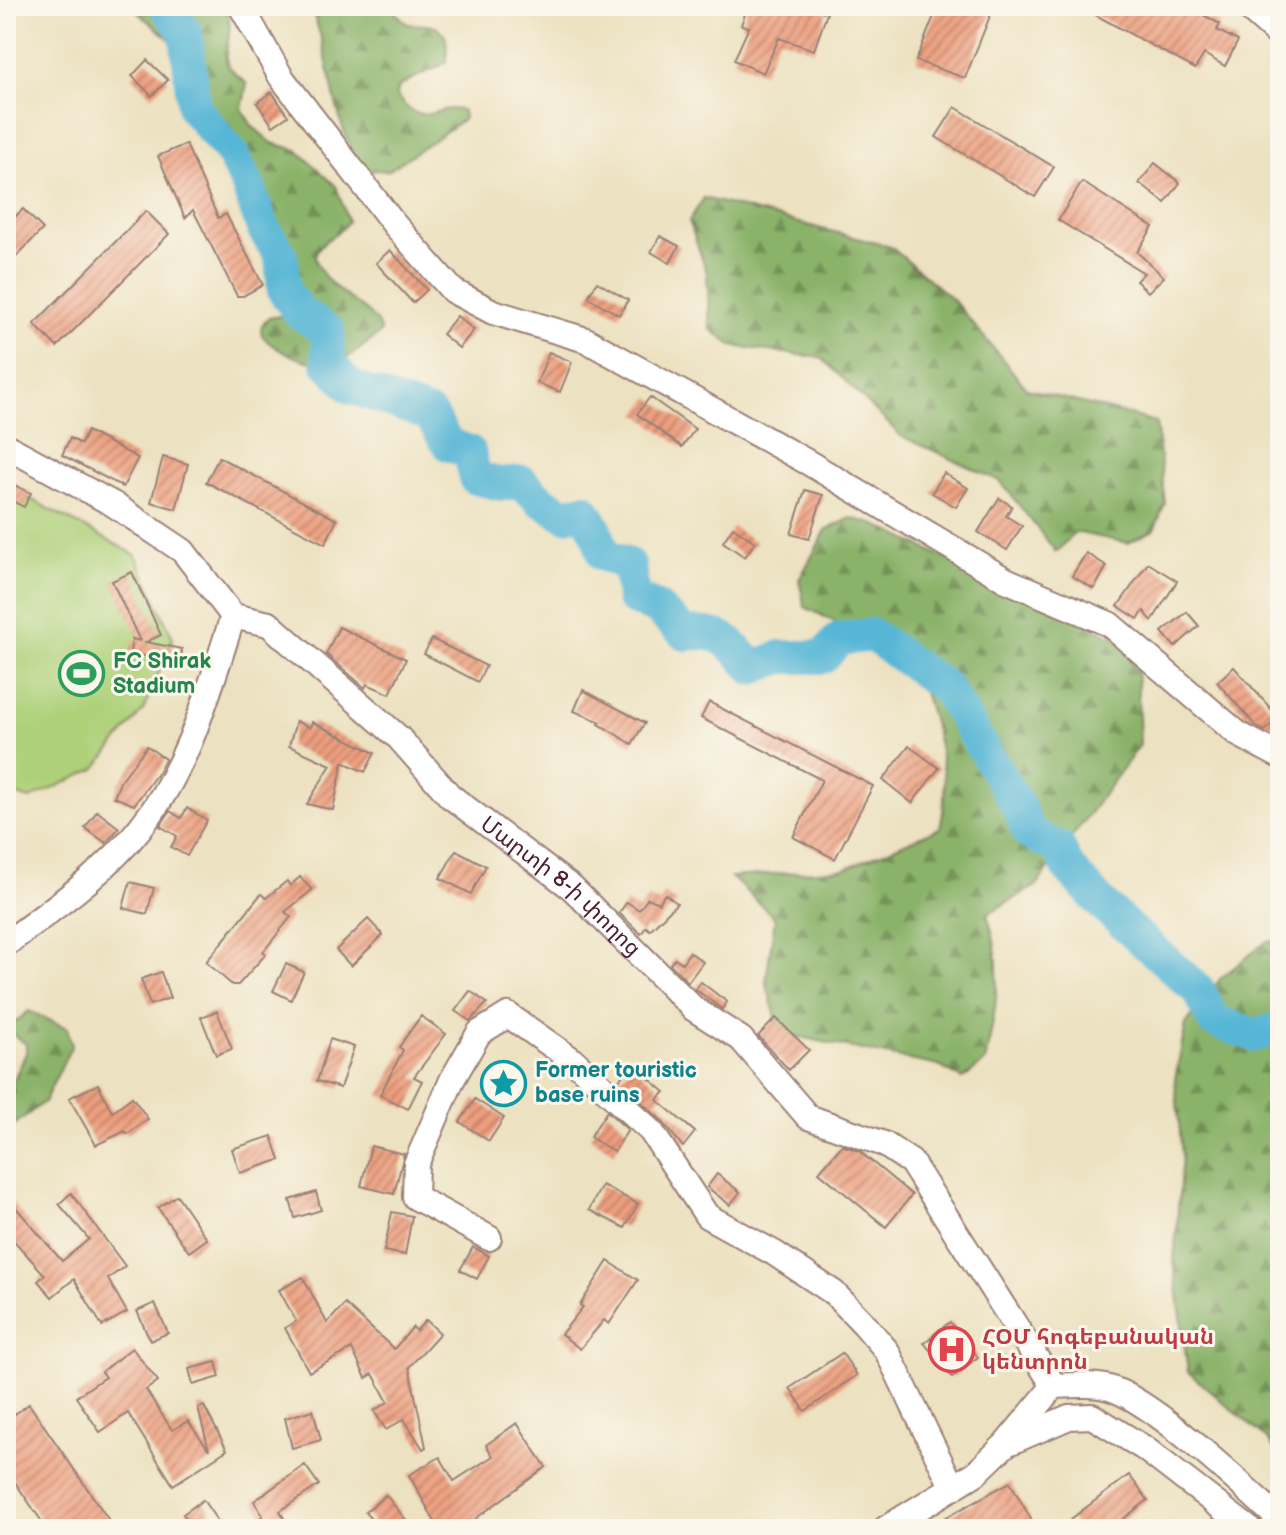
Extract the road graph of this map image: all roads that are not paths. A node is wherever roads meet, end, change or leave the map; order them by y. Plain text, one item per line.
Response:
1 (241, 6) edge
2 (1246, 6) edge
3 (1280, 36) edge
4 (6, 446) edge
5 (233, 616) junction
6 (1280, 756) edge
7 (6, 944) edge
8 (489, 1238) dead end
9 (1054, 1386) junction
10 (1005, 1445) junction
11 (953, 1488) junction
12 (1280, 1520) edge
13 (885, 1529) edge
14 (1249, 1529) edge

1 - 6 street
2 - 3 street
4 - 5 street
5 - 7 street
5 - 9 street, Մարտի 8-ի փողոց
8 - 11 street
9 - 10 street
9 - 12 street
10 - 11 street
10 - 14 street
11 - 13 street

